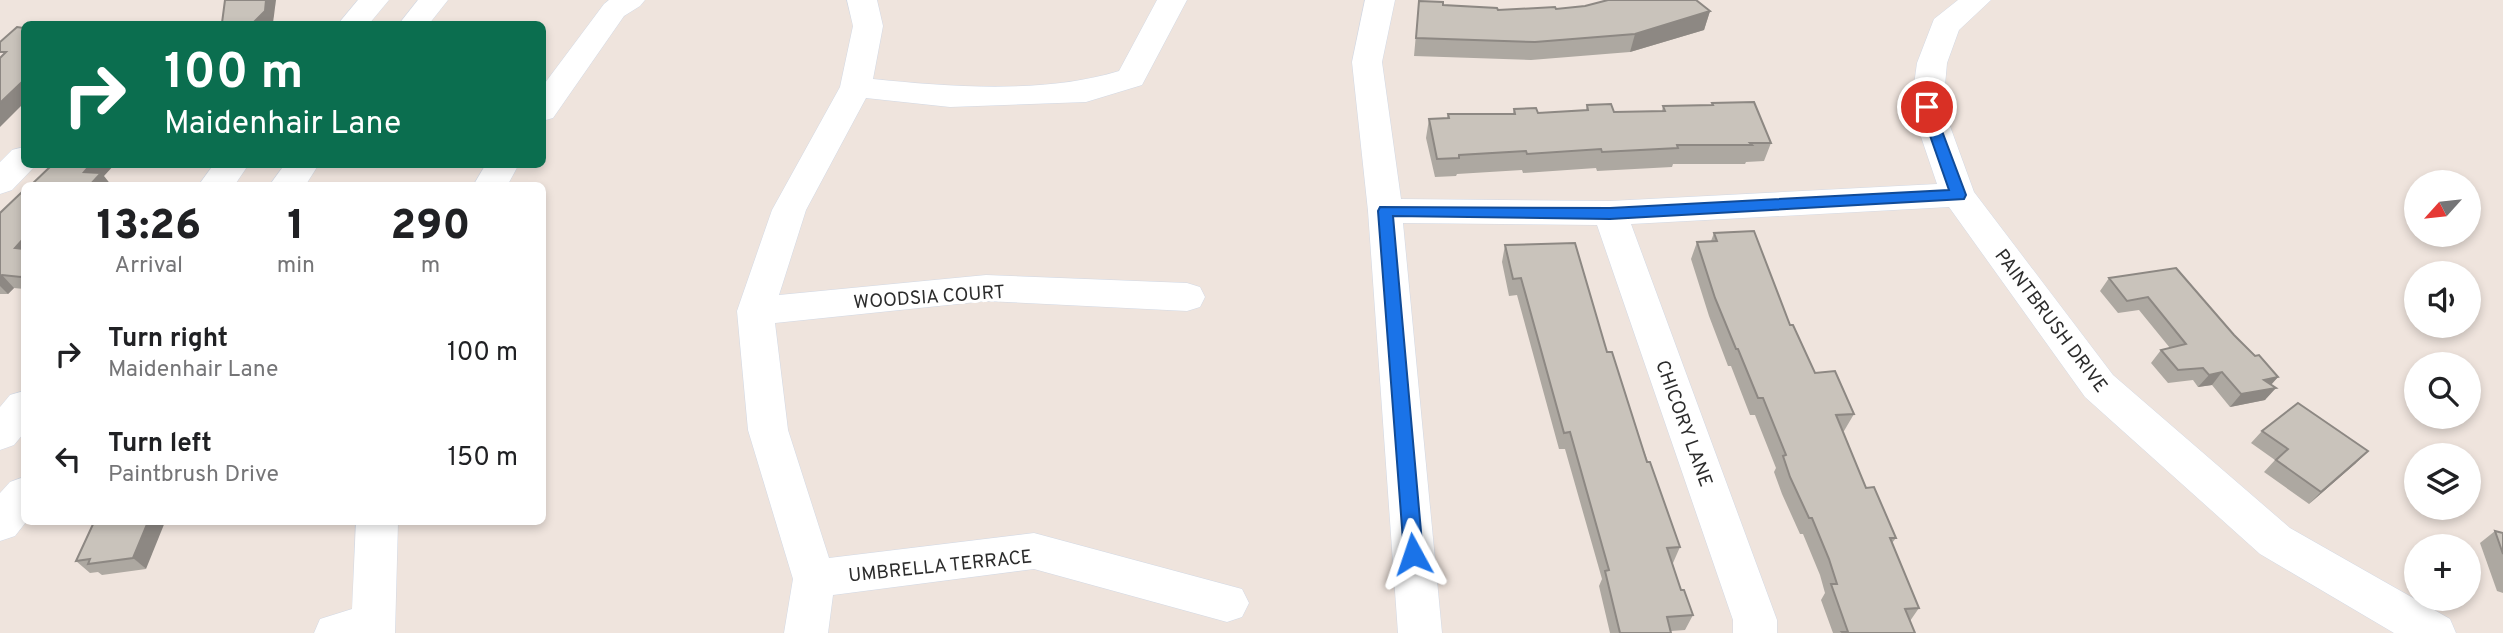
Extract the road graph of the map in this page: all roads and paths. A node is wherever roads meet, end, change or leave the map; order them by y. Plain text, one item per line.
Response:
1 (374, 0) edge
2 (433, 0) edge
3 (630, 0) edge
4 (862, 0) edge
5 (1172, 0) edge
6 (1380, 0) edge
7 (1976, 0) edge
8 (356, 21) edge
9 (416, 21) edge
10 (856, 87) junction
11 (546, 105) edge
12 (21, 162) edge
13 (230, 168) edge
14 (300, 168) edge
15 (0, 182) edge
16 (218, 182) edge
17 (289, 182) edge
18 (1958, 195) junction
19 (1385, 211) junction
20 (1610, 213) junction
21 (1187, 297) dead end
22 (755, 311) junction
23 (21, 410) edge
24 (0, 434) edge
25 (21, 498) edge
26 (0, 523) edge
27 (377, 525) edge
28 (814, 579) junction
29 (1227, 603) dead end
30 (360, 630) edge
31 (806, 633) edge
32 (1420, 633) edge
33 (1755, 633) edge
34 (2434, 633) edge

1 - 8 street
2 - 9 street
3 - 11 street
4 - 10 street
5 - 10 street
6 - 19 street
7 - 18 street, PAINTBRUSH DRIVE
10 - 22 street
12 - 15 street
13 - 16 street
14 - 17 street
18 - 20 street
18 - 34 street, PAINTBRUSH DRIVE
19 - 20 street
19 - 32 street
20 - 33 street, CHICORY LANE
21 - 22 street, WOODSIA COURT
22 - 28 street
23 - 24 street
25 - 26 street
27 - 30 street
28 - 29 street, UMBRELLA TERRACE
28 - 31 street

